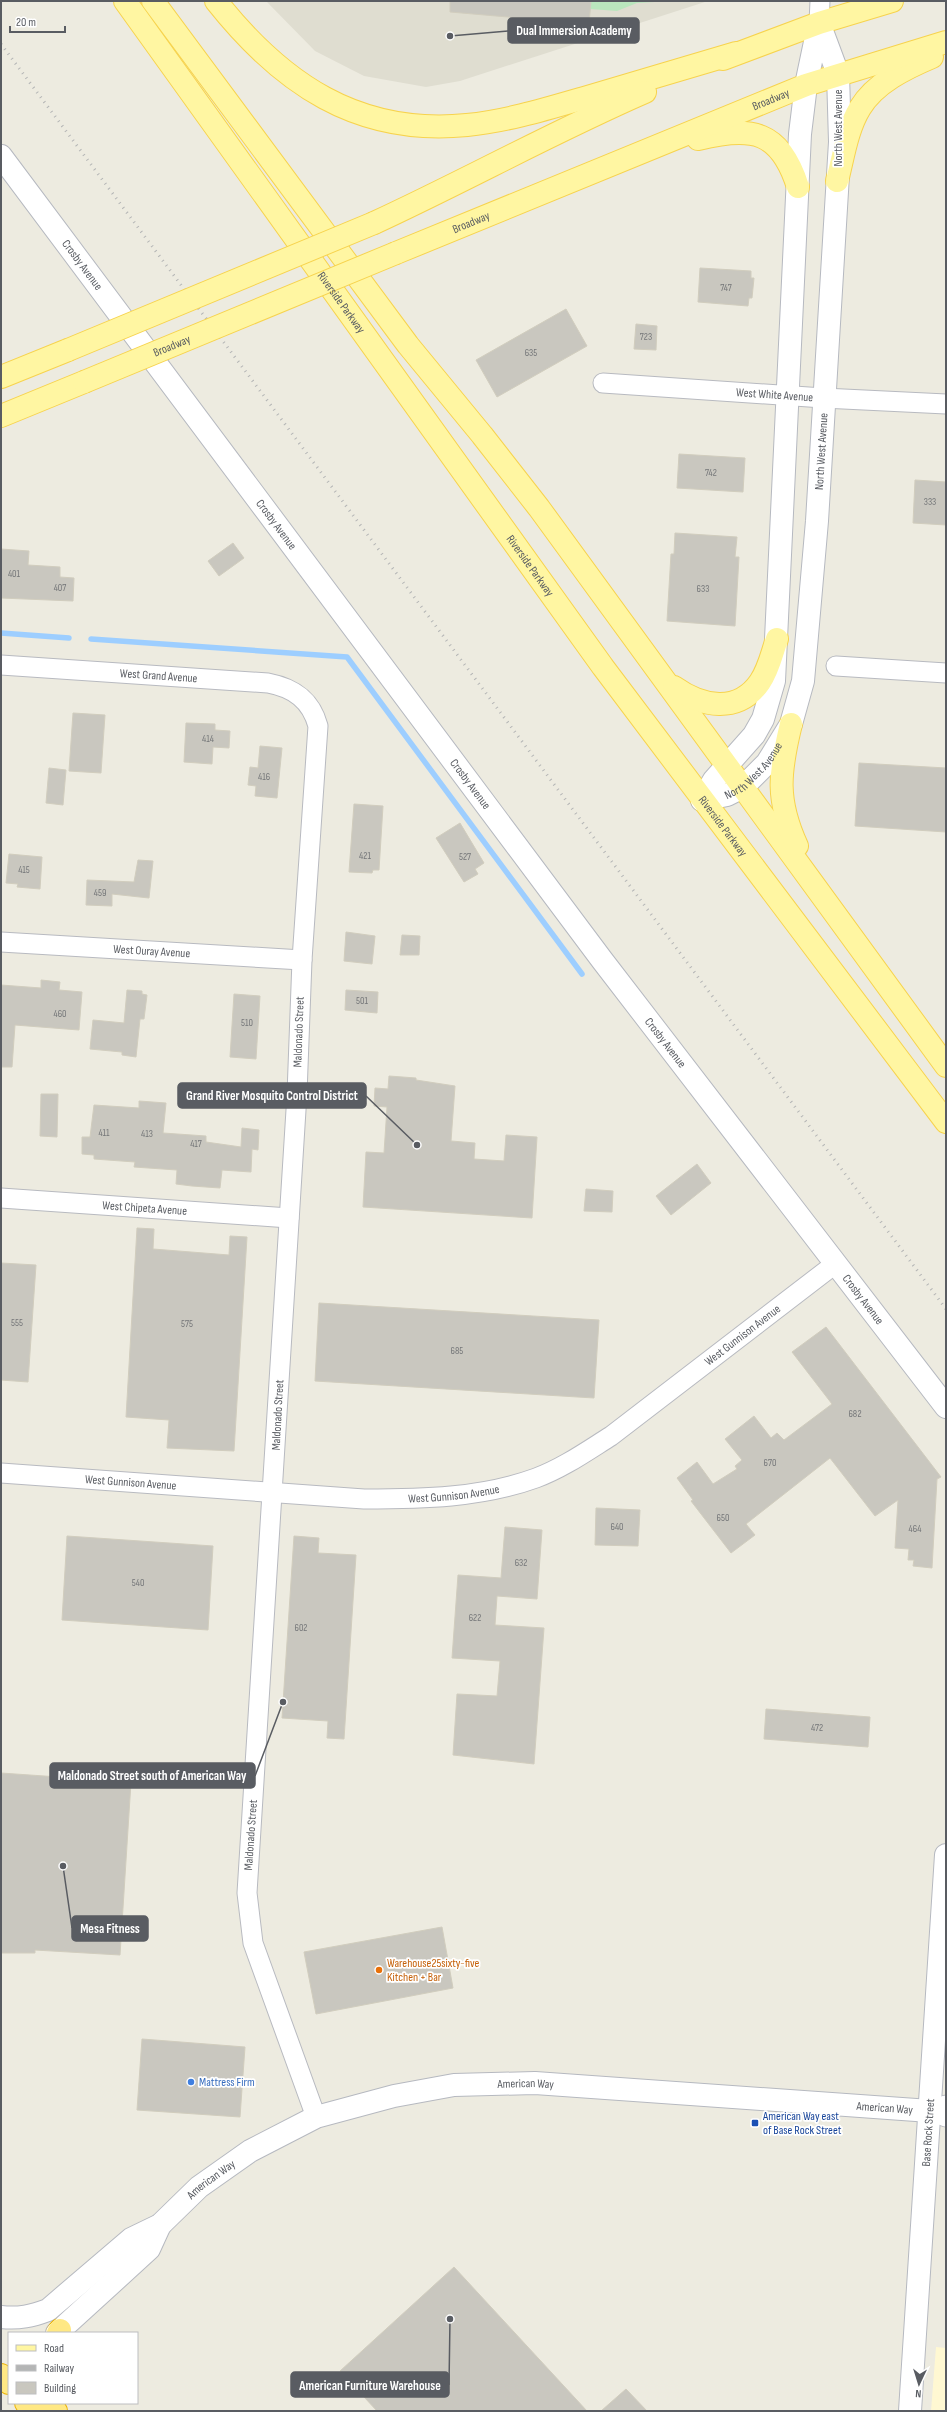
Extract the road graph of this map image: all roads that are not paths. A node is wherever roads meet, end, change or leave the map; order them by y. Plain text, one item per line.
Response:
1 (125, 1) edge
2 (153, 1) edge
3 (216, 1) edge
4 (820, 1) edge
5 (892, 1) edge
6 (820, 23) junction
7 (946, 42) edge
8 (946, 52) edge
9 (736, 53) junction
10 (838, 74) junction
11 (806, 85) junction
12 (1, 156) edge
13 (621, 159) junction
14 (837, 182) junction
15 (798, 187) junction
16 (1, 377) edge
17 (603, 383) dead end
18 (788, 396) junction
19 (823, 398) junction
20 (946, 404) edge
21 (1, 416) edge
22 (777, 639) junction
23 (1, 665) edge
24 (836, 666) dead end
25 (946, 674) edge
26 (666, 682) junction
27 (309, 705) joint
28 (791, 724) junction
29 (727, 764) junction
30 (743, 787) junction
31 (702, 800) junction
32 (815, 884) junction
33 (1, 942) edge
34 (302, 960) junction
35 (946, 1066) edge
36 (946, 1122) edge
37 (1, 1198) edge
38 (289, 1218) junction
39 (835, 1264) junction
40 (946, 1407) edge
41 (1, 1473) edge
42 (273, 1493) junction
43 (946, 1855) edge
44 (944, 1904) edge
45 (941, 2111) edge
46 (316, 2117) junction
47 (160, 2225) junction
48 (1, 2316) edge
49 (58, 2332) edge
50 (910, 2411) edge

1 - 31 main road, Riverside Parkway
2 - 26 main road
3 - 9 main road
4 - 6 street, North West Avenue
5 - 6 main road
6 - 9 main road
6 - 10 street, North West Avenue
6 - 11 street, North West Avenue
7 - 10 main road, Broadway
8 - 14 main road
9 - 16 main road, bridge
10 - 11 main road, Broadway
10 - 14 street, North West Avenue
11 - 13 main road, Broadway
11 - 15 street, North West Avenue
12 - 39 street, Crosby Avenue
13 - 15 main road
13 - 21 main road, Broadway, bridge
14 - 19 street, North West Avenue
15 - 18 street, North West Avenue
17 - 18 street, West White Avenue
18 - 19 street, West White Avenue
18 - 22 street, North West Avenue
19 - 20 street, West White Avenue
19 - 28 street, North West Avenue
22 - 26 main road
22 - 29 street, North West Avenue
23 - 27 street, West Grand Avenue
24 - 25 street
26 - 29 main road
27 - 34 street, Maldonado Street
28 - 30 street, North West Avenue
28 - 32 main road
29 - 30 main road
29 - 31 street, North West Avenue
30 - 31 street, North West Avenue
30 - 32 main road
31 - 36 main road, Riverside Parkway
32 - 35 main road
33 - 34 street, West Ouray Avenue
34 - 38 street, Maldonado Street
37 - 38 street, West Chipeta Avenue
38 - 42 street, Maldonado Street
39 - 40 street, Crosby Avenue
39 - 42 street, West Gunnison Avenue
41 - 42 street, West Gunnison Avenue
42 - 46 street, Maldonado Street
43 - 44 street, Base Rock Street
44 - 45 street, Base Rock Street
45 - 46 street, American Way
45 - 50 street, Base Rock Street
46 - 47 street, American Way
47 - 48 street, American Way
47 - 49 street, American Way

